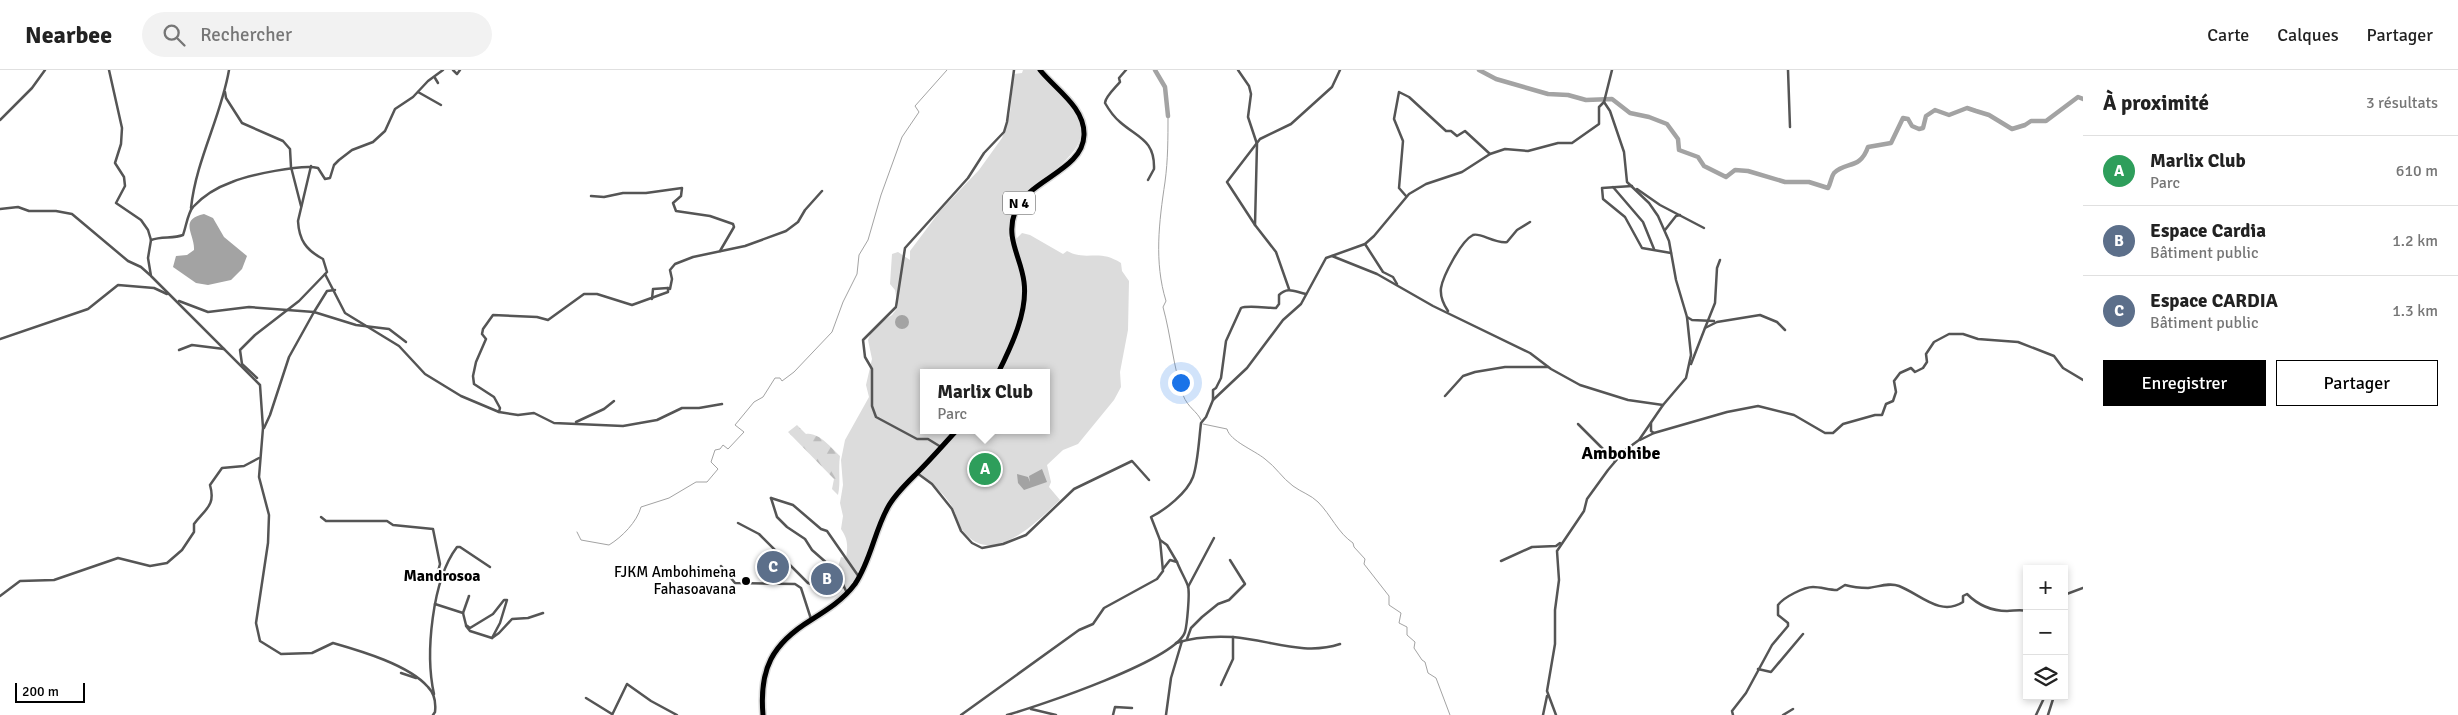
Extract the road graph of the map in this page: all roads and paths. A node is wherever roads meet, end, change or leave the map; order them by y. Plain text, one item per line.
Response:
1 (45, 70) edge
2 (109, 70) edge
3 (228, 70) edge
4 (443, 70) edge
5 (453, 70) edge
6 (460, 70) edge
7 (1014, 70) edge
8 (1040, 70) edge
9 (1126, 70) edge
10 (1238, 70) edge
11 (1340, 70) edge
12 (1612, 70) edge
13 (1788, 70) edge
14 (435, 78) junction
15 (438, 84) dead end
16 (225, 92) junction
17 (418, 92) junction
18 (1603, 101) junction
19 (441, 105) dead end
20 (0, 120) edge
21 (1790, 127) dead end
22 (1257, 144) junction
23 (1490, 154) junction
24 (311, 166) junction
25 (291, 167) junction
26 (1148, 180) dead end
27 (1632, 186) junction
28 (1613, 187) junction
29 (822, 191) dead end
30 (591, 196) dead end
31 (1406, 196) junction
32 (302, 207) junction
33 (192, 208) junction
34 (0, 209) edge
35 (1682, 215) junction
36 (1530, 222) dead end
37 (1255, 225) junction
38 (1704, 228) dead end
39 (1665, 230) junction
40 (152, 240) junction
41 (1365, 244) junction
42 (1654, 249) junction
43 (720, 252) junction
44 (1672, 253) junction
45 (1332, 256) junction
46 (1720, 260) dead end
47 (325, 274) junction
48 (151, 276) junction
49 (1398, 285) junction
50 (668, 288) junction
51 (1289, 289) junction
52 (335, 290) junction
53 (1306, 294) junction
54 (169, 295) junction
55 (652, 299) junction
56 (177, 301) junction
57 (287, 309) junction
58 (314, 312) junction
59 (1450, 313) junction
60 (1687, 317) junction
61 (1707, 321) junction
62 (1717, 322) junction
63 (366, 325) junction
64 (1705, 328) junction
65 (1785, 330) dead end
66 (0, 339) edge
67 (406, 342) dead end
68 (225, 349) junction
69 (179, 350) dead end
70 (1690, 365) junction
71 (1545, 366) junction
72 (1000, 369) edge
73 (2083, 380) edge
74 (258, 381) junction
75 (1444, 396) dead end
76 (1213, 400) junction
77 (614, 401) dead end
78 (722, 404) dead end
79 (1663, 405) junction
80 (499, 412) junction
81 (1652, 422) junction
82 (575, 423) junction
83 (1578, 424) dead end
84 (263, 428) junction
85 (1654, 433) junction
86 (953, 434) edge
87 (1639, 440) junction
88 (941, 447) junction
89 (259, 458) junction
90 (1616, 461) junction
91 (917, 473) junction
92 (1149, 480) dead end
93 (321, 517) dead end
94 (738, 523) dead end
95 (1214, 538) dead end
96 (1160, 540) junction
97 (1561, 542) junction
98 (1230, 560) dead end
99 (1501, 561) dead end
100 (1177, 562) junction
101 (721, 566) dead end
102 (490, 567) dead end
103 (1163, 571) junction
104 (859, 577) junction
105 (440, 582) junction
106 (843, 587) junction
107 (1188, 587) junction
108 (2083, 588) edge
109 (847, 593) junction
110 (2068, 594) edge
111 (0, 596) edge
112 (469, 596) dead end
113 (435, 604) junction
114 (2023, 610) edge
115 (463, 613) junction
116 (544, 613) dead end
117 (811, 620) junction
118 (466, 625) junction
119 (1803, 634) dead end
120 (1233, 637) junction
121 (492, 638) junction
122 (1186, 640) junction
123 (1182, 641) junction
124 (1175, 643) junction
125 (1340, 644) dead end
126 (1758, 669) junction
127 (401, 672) dead end
128 (420, 680) junction
129 (1221, 685) dead end
130 (1548, 694) junction
131 (435, 698) junction
132 (586, 698) dead end
133 (2043, 700) edge
134 (2053, 700) edge
135 (1029, 708) junction
136 (1132, 708) dead end
137 (1794, 709) dead end
138 (612, 714) edge
139 (1050, 714) edge
140 (432, 715) edge
141 (677, 715) edge
142 (763, 715) edge
143 (961, 715) edge
144 (1008, 715) edge
145 (1056, 715) edge
146 (1113, 715) edge
147 (1166, 715) edge
148 (1543, 715) edge
149 (1556, 715) edge
150 (1732, 715) edge
151 (1783, 715) edge
152 (2036, 715) edge
153 (2048, 715) edge

1 - 20 street
2 - 40 street
3 - 16 street
4 - 14 street
5 - 6 street
7 - 88 street
8 - 72 main road, N 4
9 - 26 street
10 - 22 street
11 - 22 street
12 - 18 street
13 - 21 street
14 - 15 street
14 - 17 street
16 - 25 street
16 - 33 street
17 - 19 street
17 - 24 street
18 - 23 street
18 - 27 street
22 - 37 street
22 - 37 street
23 - 31 street
23 - 31 street
24 - 25 street
24 - 32 street
25 - 32 street
25 - 33 street
27 - 28 street
27 - 35 street
27 - 39 street
28 - 42 street
28 - 42 street
29 - 43 street
30 - 43 street
31 - 41 street
32 - 47 street
33 - 40 street
34 - 48 street
35 - 38 street
35 - 39 street
36 - 59 street
37 - 51 street
39 - 44 street
40 - 48 street
41 - 45 street
41 - 49 street
42 - 44 street
43 - 50 street
44 - 60 street
45 - 49 street
45 - 53 street
46 - 61 street
47 - 52 street
47 - 57 street
48 - 54 street
49 - 59 street
50 - 55 street
50 - 55 street
51 - 53 street
51 - 76 street
52 - 58 street
52 - 63 street
53 - 76 street
54 - 56 street
54 - 66 street
55 - 80 street
56 - 57 street
56 - 68 street
57 - 58 street
57 - 74 street
58 - 63 street
58 - 84 street
59 - 71 street
60 - 61 street
60 - 70 street
61 - 62 street
61 - 64 street
62 - 64 street
62 - 65 street
63 - 67 street
63 - 80 street
64 - 70 street
68 - 69 street
68 - 74 street
70 - 79 street
71 - 75 street
71 - 79 street
73 - 85 street
74 - 84 street
76 - 96 street
77 - 82 street
78 - 82 street
79 - 81 street
80 - 82 street
81 - 85 street
81 - 87 street
83 - 90 street
84 - 89 street
85 - 87 street
86 - 88 main road
87 - 90 street
88 - 91 main road
89 - 111 street
89 - 128 street
90 - 97 street
91 - 92 street
91 - 104 main road
93 - 105 street
94 - 106 street
95 - 107 street
96 - 100 street
96 - 103 street
97 - 99 street
97 - 130 street
98 - 122 street
100 - 103 street
100 - 107 street
101 - 117 street
102 - 105 street
103 - 143 street
104 - 106 street
104 - 109 main road
105 - 113 street
106 - 109 street
107 - 124 street
108 - 110 street
109 - 117 main road
112 - 115 street
113 - 115 street
113 - 131 street
114 - 126 street
115 - 118 street
116 - 121 street
117 - 142 main road
118 - 121 street
118 - 121 street
119 - 126 street
120 - 122 street
120 - 125 street
120 - 129 street
122 - 123 street
123 - 124 street
123 - 147 street
124 - 135 street
126 - 150 street
127 - 128 street
128 - 131 street
130 - 148 street
130 - 149 street
131 - 140 street
132 - 138 street
133 - 152 street
134 - 153 street
135 - 139 street
135 - 144 street
136 - 146 street
137 - 151 street
138 - 141 street
139 - 145 street

